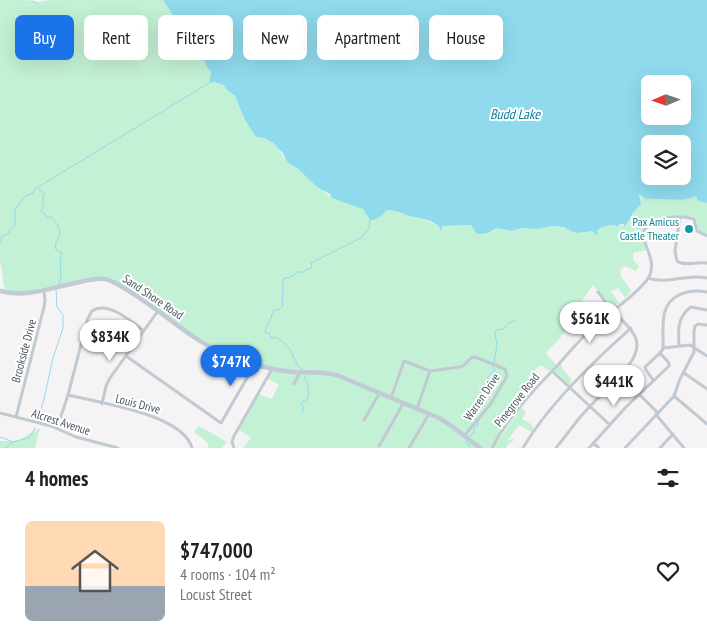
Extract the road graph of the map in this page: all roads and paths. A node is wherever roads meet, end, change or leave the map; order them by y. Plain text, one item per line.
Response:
1 (680, 217) junction
2 (707, 236) edge
3 (707, 263) edge
4 (648, 278) junction
5 (707, 278) edge
6 (44, 290) junction
7 (0, 292) edge
8 (598, 292) dead end
9 (707, 292) edge
10 (707, 310) edge
11 (158, 311) junction
12 (612, 311) junction
13 (707, 324) edge
14 (631, 328) junction
15 (144, 332) junction
16 (679, 346) junction
17 (694, 347) junction
18 (663, 348) junction
19 (660, 353) junction
20 (126, 356) junction
21 (707, 356) edge
22 (255, 364) junction
23 (272, 369) junction
24 (430, 371) junction
25 (552, 371) junction
26 (300, 372) junction
27 (684, 373) junction
28 (654, 380) junction
29 (294, 384) dead end
30 (570, 388) junction
31 (707, 389) edge
32 (379, 394) junction
33 (639, 394) junction
34 (68, 395) junction
35 (674, 396) junction
36 (391, 399) junction
37 (102, 404) junction
38 (403, 404) junction
39 (590, 407) junction
40 (417, 409) junction
41 (0, 413) edge
42 (429, 414) junction
43 (657, 414) junction
44 (16, 417) junction
45 (364, 420) dead end
46 (707, 424) edge
47 (610, 425) junction
48 (57, 428) junction
49 (673, 434) junction
50 (464, 436) junction
51 (593, 443) junction
52 (379, 446) dead end
53 (108, 447) edge
54 (118, 448) edge
55 (192, 448) edge
56 (234, 448) edge
57 (409, 448) edge
58 (480, 448) edge
59 (492, 448) edge
60 (523, 448) edge
61 (556, 448) edge
62 (589, 448) edge
63 (599, 448) edge
64 (625, 448) edge
65 (660, 448) edge
66 (684, 448) edge

1 - 2 street
1 - 3 street
1 - 4 street
4 - 5 street
4 - 12 street, Pinegrove Road
6 - 7 street, Sand Shore Road
6 - 11 street, Sand Shore Road
6 - 44 street, Brookside Drive
8 - 12 street
9 - 18 street
10 - 16 street
11 - 15 street
11 - 22 street, Sand Shore Road
12 - 14 street
12 - 25 street, Pinegrove Road
13 - 17 street
14 - 30 street
14 - 39 street
15 - 20 street
15 - 34 street
16 - 17 street
16 - 18 street
17 - 21 street
17 - 27 street
18 - 19 street
19 - 28 street
19 - 28 street
20 - 22 street
20 - 37 street
22 - 23 street, Sand Shore Road
23 - 26 street, Sand Shore Road
23 - 56 street
24 - 36 street
24 - 40 street
24 - 50 street, Warren Drive
25 - 30 street
25 - 59 street, Pinegrove Road
26 - 29 street
26 - 32 street, Sand Shore Road
27 - 31 street
27 - 35 street
28 - 33 street
30 - 39 street
30 - 60 street
32 - 36 street, Sand Shore Road
32 - 45 street
33 - 43 street
33 - 47 street
34 - 37 street, Louis Drive
34 - 48 street
35 - 43 street
35 - 46 street
36 - 38 street, Sand Shore Road
37 - 55 street, Louis Drive
38 - 40 street, Sand Shore Road
38 - 52 street
39 - 47 street
39 - 61 street
40 - 42 street, Sand Shore Road
41 - 44 street, Alcrest Avenue
42 - 50 street, Sand Shore Road
42 - 57 street
43 - 49 street
43 - 64 street
44 - 48 street, Alcrest Avenue
47 - 51 street
48 - 53 street, Alcrest Avenue
49 - 65 street
49 - 66 street
50 - 58 street, Sand Shore Road
51 - 62 street
51 - 63 street
53 - 54 street, Alcrest Avenue

